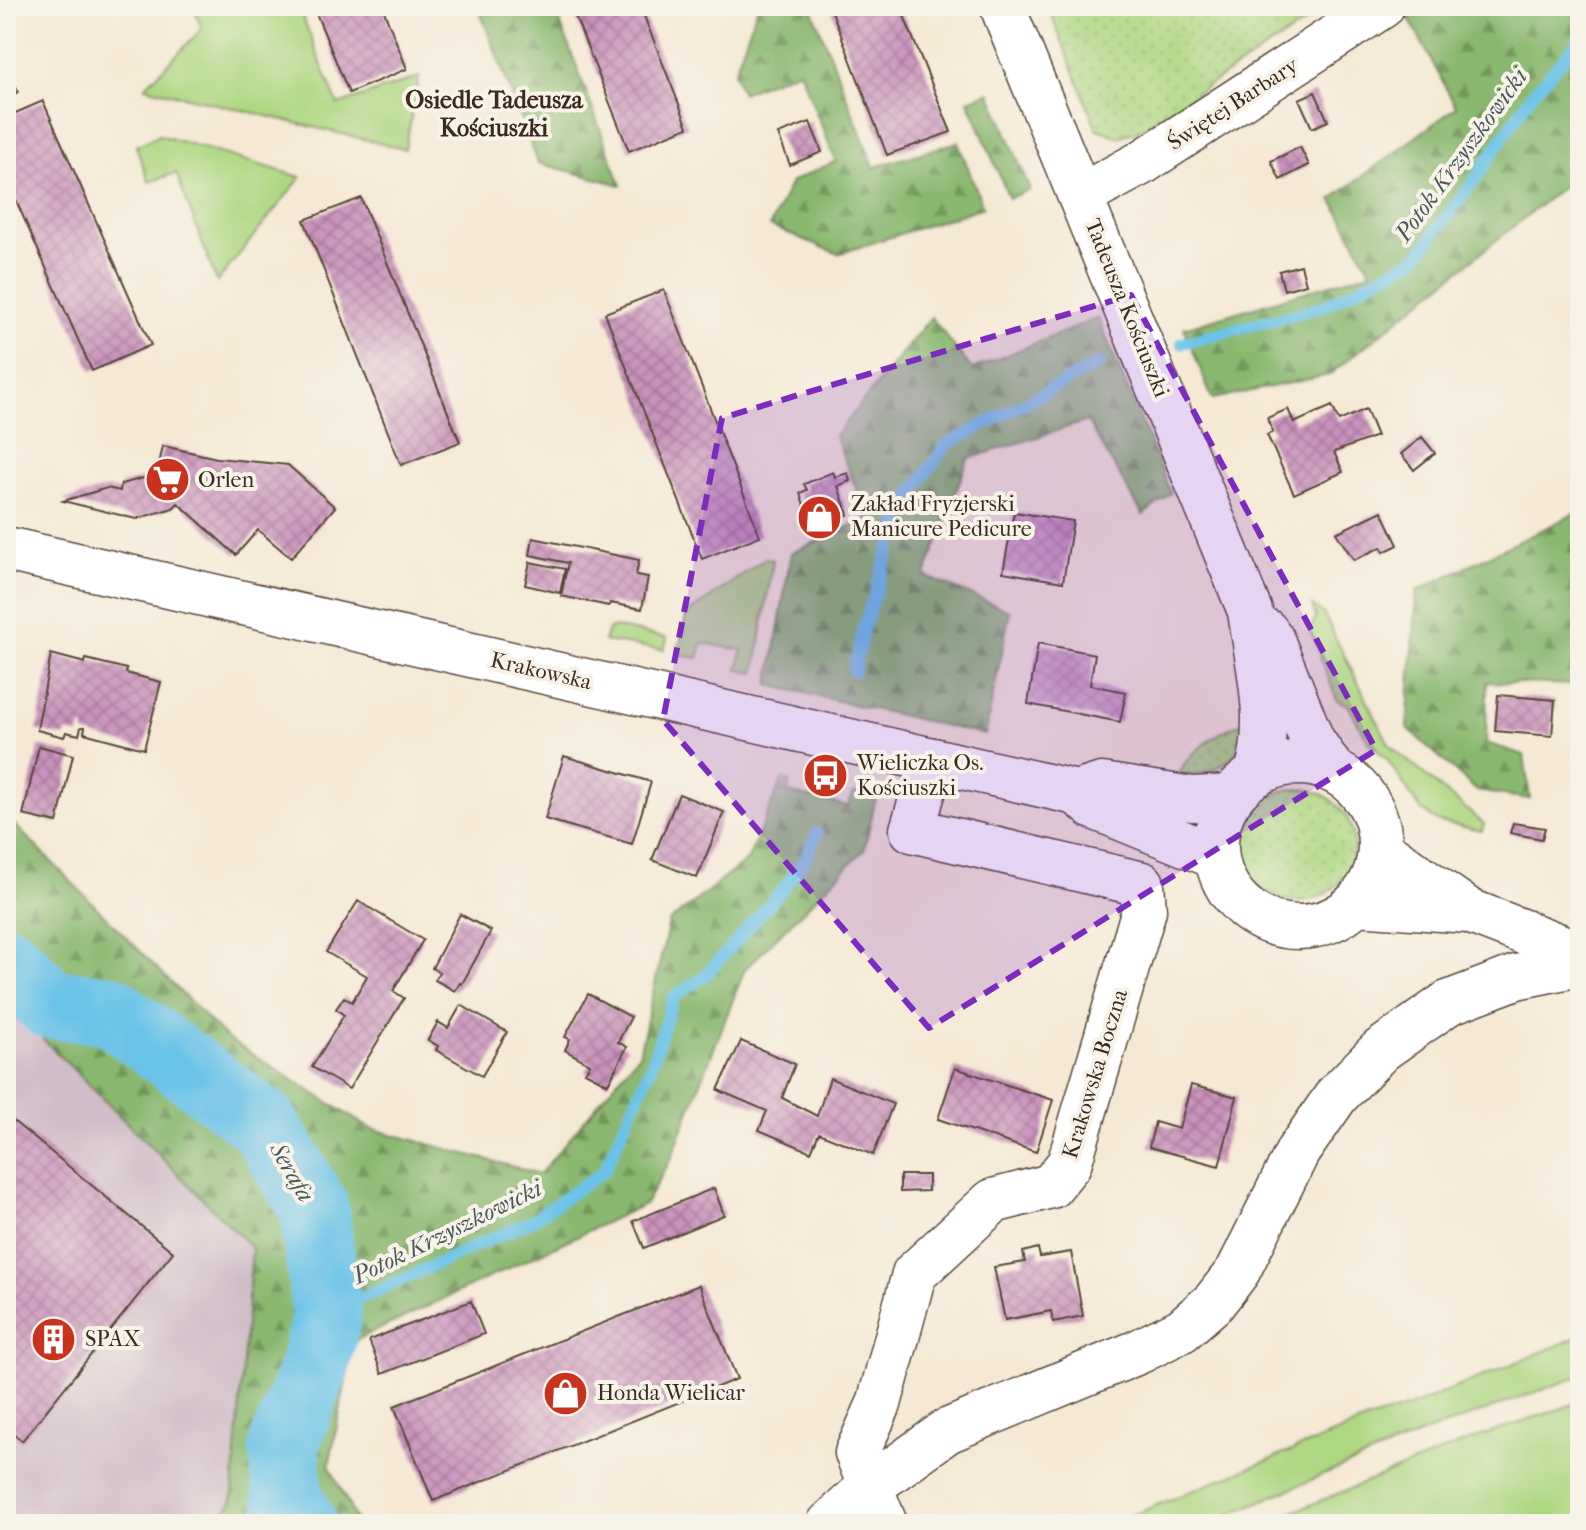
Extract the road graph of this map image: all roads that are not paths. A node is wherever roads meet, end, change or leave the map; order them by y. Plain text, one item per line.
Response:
1 (1002, 6) edge
2 (1382, 6) edge
3 (1081, 196) junction
4 (6, 549) edge
5 (1250, 611) junction
6 (933, 760) junction
7 (1333, 771) junction
8 (1243, 786) junction
9 (1077, 793) junction
10 (1380, 849) junction
11 (1217, 857) junction
12 (1357, 903) junction
13 (1469, 911) junction
14 (1580, 954) edge
15 (1580, 964) edge
16 (877, 1506) edge
17 (829, 1524) edge

1 - 3 main road, Tadeusza Kościuszki
2 - 3 main road, Świętej Barbary
3 - 5 main road, Tadeusza Kościuszki
4 - 6 main road, Krakowska
5 - 7 main road, Tadeusza Kościuszki
5 - 8 main road, Tadeusza Kościuszki
6 - 9 main road, Krakowska
6 - 16 main road, Krakowska Boczna
7 - 8 main road
7 - 10 main road
8 - 9 main road, Krakowska
8 - 11 main road
9 - 11 main road, Krakowska
10 - 12 main road
10 - 13 main road
11 - 12 main road
12 - 13 main road
13 - 14 main road
15 - 16 main road
16 - 17 main road

